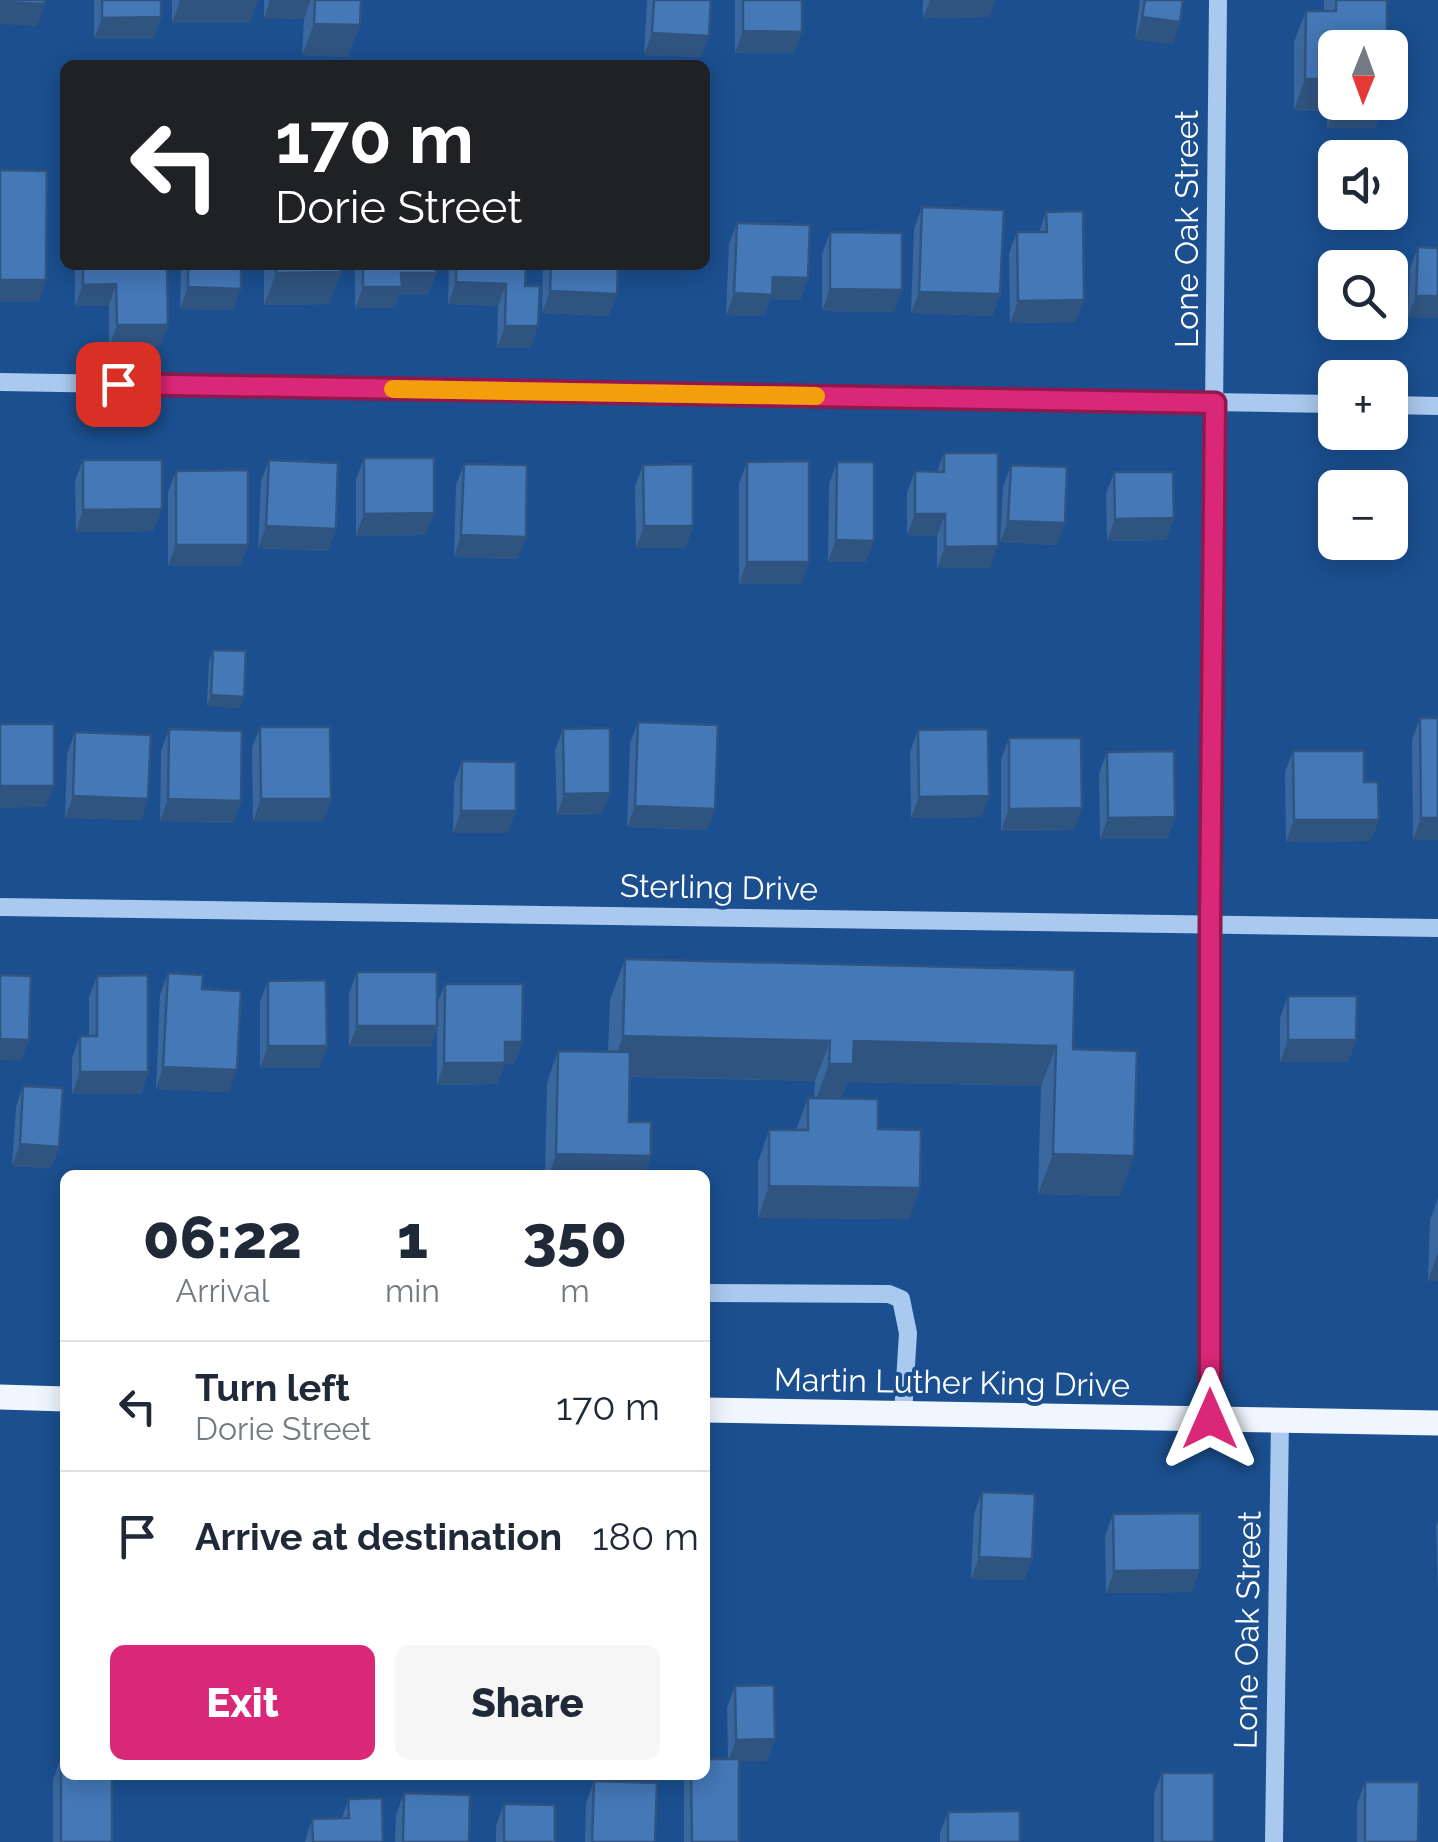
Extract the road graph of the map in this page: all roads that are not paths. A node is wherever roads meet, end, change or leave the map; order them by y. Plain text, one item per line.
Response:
1 (1218, 0) edge
2 (0, 382) edge
3 (1215, 403) junction
4 (1318, 404) edge
5 (1408, 405) edge
6 (1438, 406) edge
7 (0, 907) edge
8 (1210, 924) junction
9 (1438, 928) edge
10 (710, 1293) edge
11 (0, 1398) edge
12 (60, 1398) edge
13 (710, 1410) edge
14 (903, 1414) junction
15 (1210, 1419) junction
16 (1280, 1420) junction
17 (1438, 1423) edge
18 (1274, 1842) edge

1 - 3 street, Lone Oak Street
2 - 3 street
3 - 4 street
3 - 8 street, Lone Oak Street
5 - 6 street
7 - 8 street, Sterling Drive
8 - 9 street, Sterling Drive
8 - 15 street, Lone Oak Street
10 - 14 street
11 - 12 main road
13 - 14 main road, Martin Luther King Drive
14 - 15 main road, Martin Luther King Drive
15 - 16 main road, Martin Luther King Drive
16 - 17 main road, Martin Luther King Drive
16 - 18 street, Lone Oak Street

